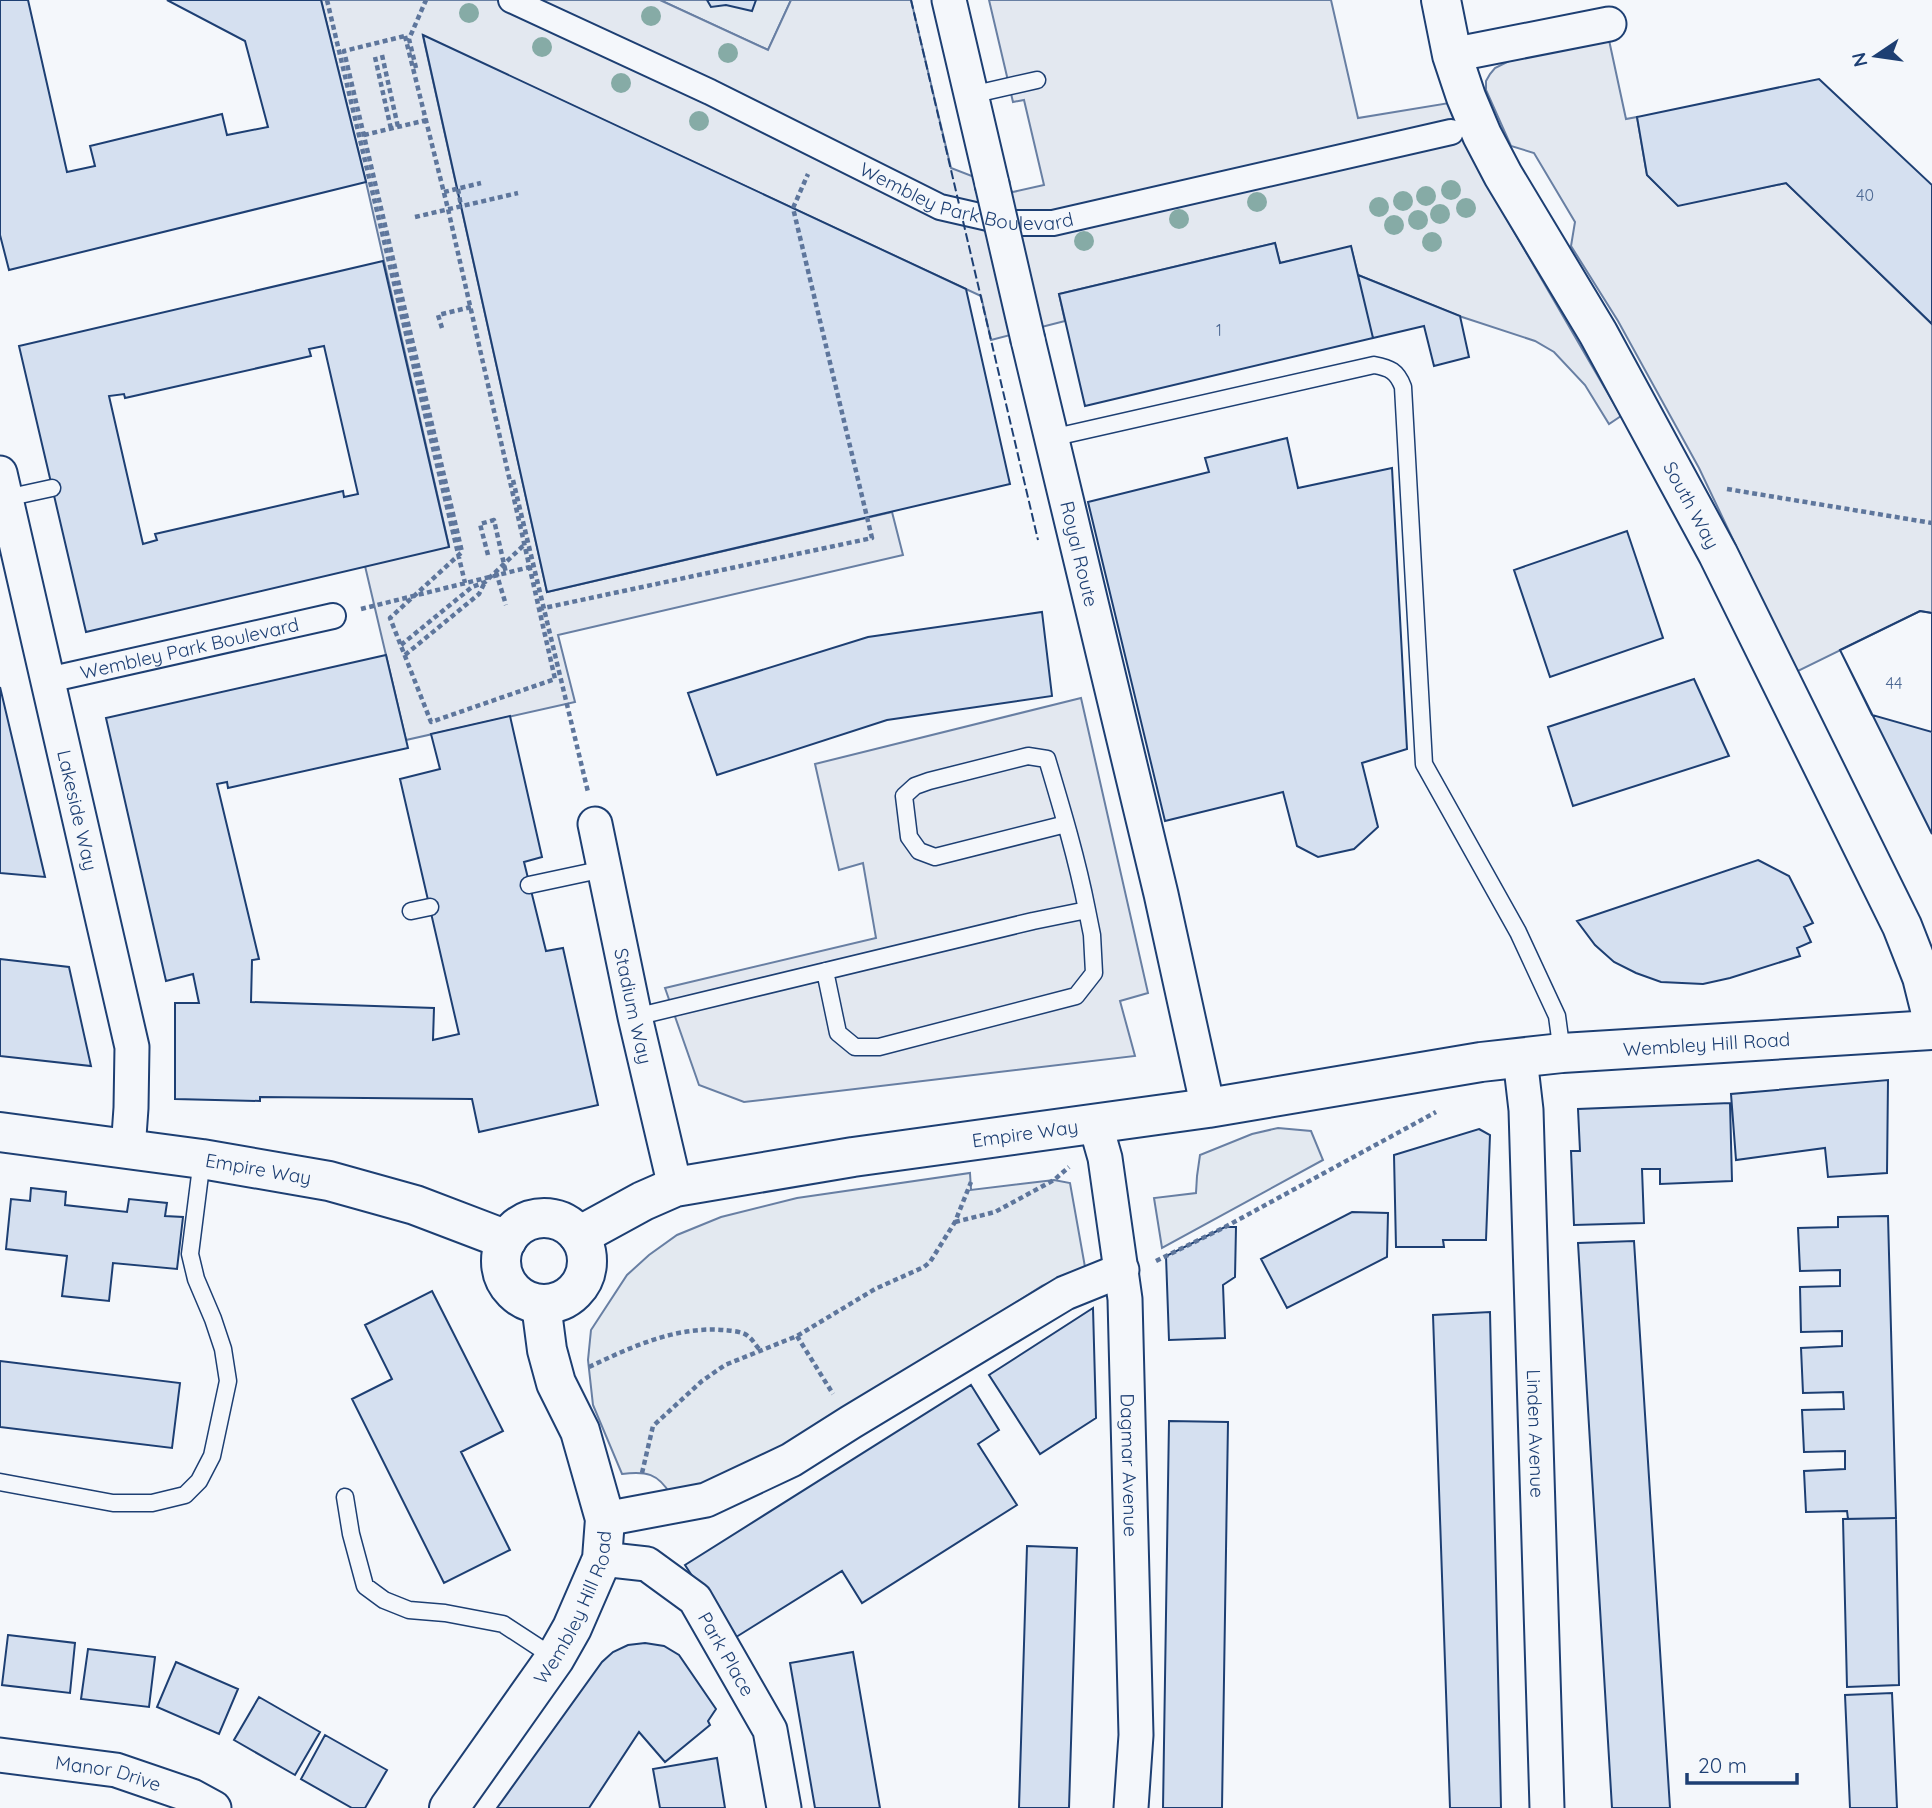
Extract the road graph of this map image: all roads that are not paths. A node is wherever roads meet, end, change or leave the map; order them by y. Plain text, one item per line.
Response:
1 (511, 0) edge
2 (949, 0) edge
3 (1441, 0) edge
4 (1609, 23) dead end
5 (1452, 55) junction
6 (1037, 80) dead end
7 (971, 95) junction
8 (1451, 132) dead end
9 (1052, 438) junction
10 (3, 486) edge
11 (52, 488) dead end
12 (332, 616) road end
13 (48, 680) junction
14 (595, 824) road end
15 (1066, 824) junction
16 (604, 869) junction
17 (529, 885) dead end
18 (430, 907) dead end
19 (1087, 910) junction
20 (411, 911) dead end
21 (825, 971) junction
22 (635, 1017) junction
23 (1932, 1017) edge
24 (1932, 1030) edge
25 (1562, 1053) junction
26 (1520, 1058) junction
27 (1481, 1062) joint
28 (1208, 1108) junction
29 (1095, 1123) junction
30 (0, 1132) edge
31 (128, 1150) junction
32 (202, 1159) junction
33 (675, 1187) junction
34 (579, 1236) junction
35 (507, 1240) junction
36 (1122, 1270) junction
37 (541, 1304) junction
38 (0, 1482) edge
39 (345, 1497) dead end
40 (605, 1519) junction
41 (603, 1559) junction
42 (555, 1658) junction
43 (0, 1755) edge
44 (214, 1808) edge
45 (449, 1808) edge
46 (784, 1808) edge
47 (1130, 1808) edge
48 (1547, 1808) edge

1 - 8 street, Wembley Park Boulevard
2 - 7 street, Royal Route
3 - 5 main road, South Way
4 - 5 street
5 - 23 main road, South Way
6 - 7 lane
7 - 9 street, Royal Route, bridge
9 - 25 lane
9 - 28 street, Royal Route
10 - 11 lane
10 - 13 street, Lakeside Way
12 - 13 street, Wembley Park Boulevard
13 - 31 street, Lakeside Way
14 - 16 street, Stadium Way
15 - 15 lane
15 - 19 lane
16 - 17 lane
16 - 22 street, Stadium Way
18 - 20 lane
19 - 21 lane
19 - 21 lane
21 - 22 lane
22 - 33 street, Stadium Way
24 - 25 main road, Wembley Hill Road
25 - 26 main road, Wembley Hill Road
26 - 27 main road, Wembley Hill Road
26 - 48 street, Linden Avenue
27 - 28 main road, Empire Way
28 - 29 main road, Empire Way
29 - 33 main road, Empire Way
29 - 36 street, Dagmar Avenue
30 - 31 main road, Empire Way
31 - 32 main road, Empire Way
32 - 35 main road, Empire Way
32 - 38 lane
33 - 34 main road, Empire Way
34 - 35 main road
34 - 37 main road
35 - 37 main road
36 - 40 street
36 - 47 street, Dagmar Avenue
37 - 40 main road, Wembley Hill Road
39 - 42 lane
40 - 41 main road, Wembley Hill Road
41 - 42 main road, Wembley Hill Road
41 - 46 street, Park Place
42 - 45 main road, Wembley Hill Road
43 - 44 street, Manor Drive

